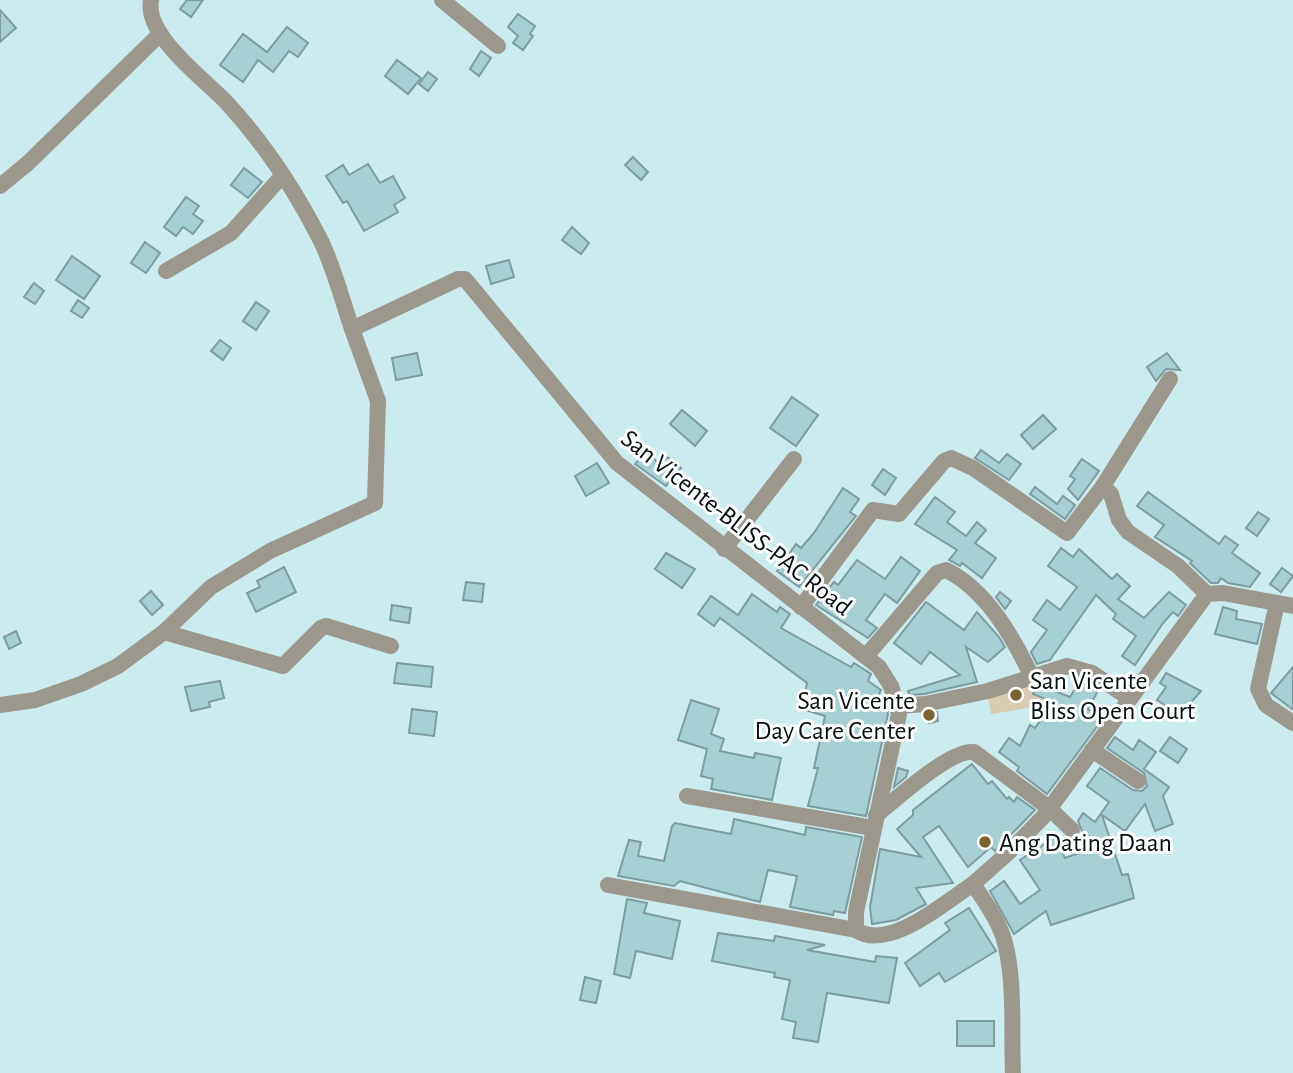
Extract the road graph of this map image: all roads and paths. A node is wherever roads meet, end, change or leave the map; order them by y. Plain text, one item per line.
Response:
1 (151, 0) edge
2 (442, 0) edge
3 (159, 35) junction
4 (498, 46) dead end
5 (282, 176) junction
6 (0, 186) edge
7 (166, 271) dead end
8 (352, 329) junction
9 (1170, 379) dead end
10 (794, 459) dead end
11 (1102, 486) junction
12 (724, 550) junction
13 (1207, 594) junction
14 (1285, 605) edge
15 (801, 607) junction
16 (164, 632) junction
17 (391, 646) dead end
18 (867, 655) junction
19 (1032, 677) junction
20 (1129, 698) junction
21 (0, 705) edge
22 (898, 706) junction
23 (1293, 723) edge
24 (1092, 750) junction
25 (1138, 781) dead end
26 (687, 796) dead end
27 (1049, 808) junction
28 (875, 822) junction
29 (1072, 830) dead end
30 (973, 884) junction
31 (608, 885) dead end
32 (856, 930) junction
33 (1013, 1073) edge

1 - 3 street
2 - 4 street
3 - 5 street
3 - 6 street
5 - 7 street
5 - 8 street
8 - 12 street, San Vicente-BLISS-PAC Road
8 - 16 street
9 - 11 street
10 - 12 street
11 - 13 street
11 - 15 street
12 - 15 street, San Vicente-BLISS-PAC Road
13 - 14 street
13 - 20 street
14 - 23 street
15 - 18 street, San Vicente-BLISS-PAC Road
16 - 17 street
16 - 21 street
18 - 19 street
18 - 22 street, San Vicente-BLISS-PAC Road
19 - 20 street
19 - 22 street
20 - 24 street
22 - 28 street
24 - 25 street
24 - 27 street
26 - 28 street
27 - 28 street
27 - 29 street
27 - 30 street
28 - 32 street
30 - 32 street
30 - 33 street
31 - 32 street

